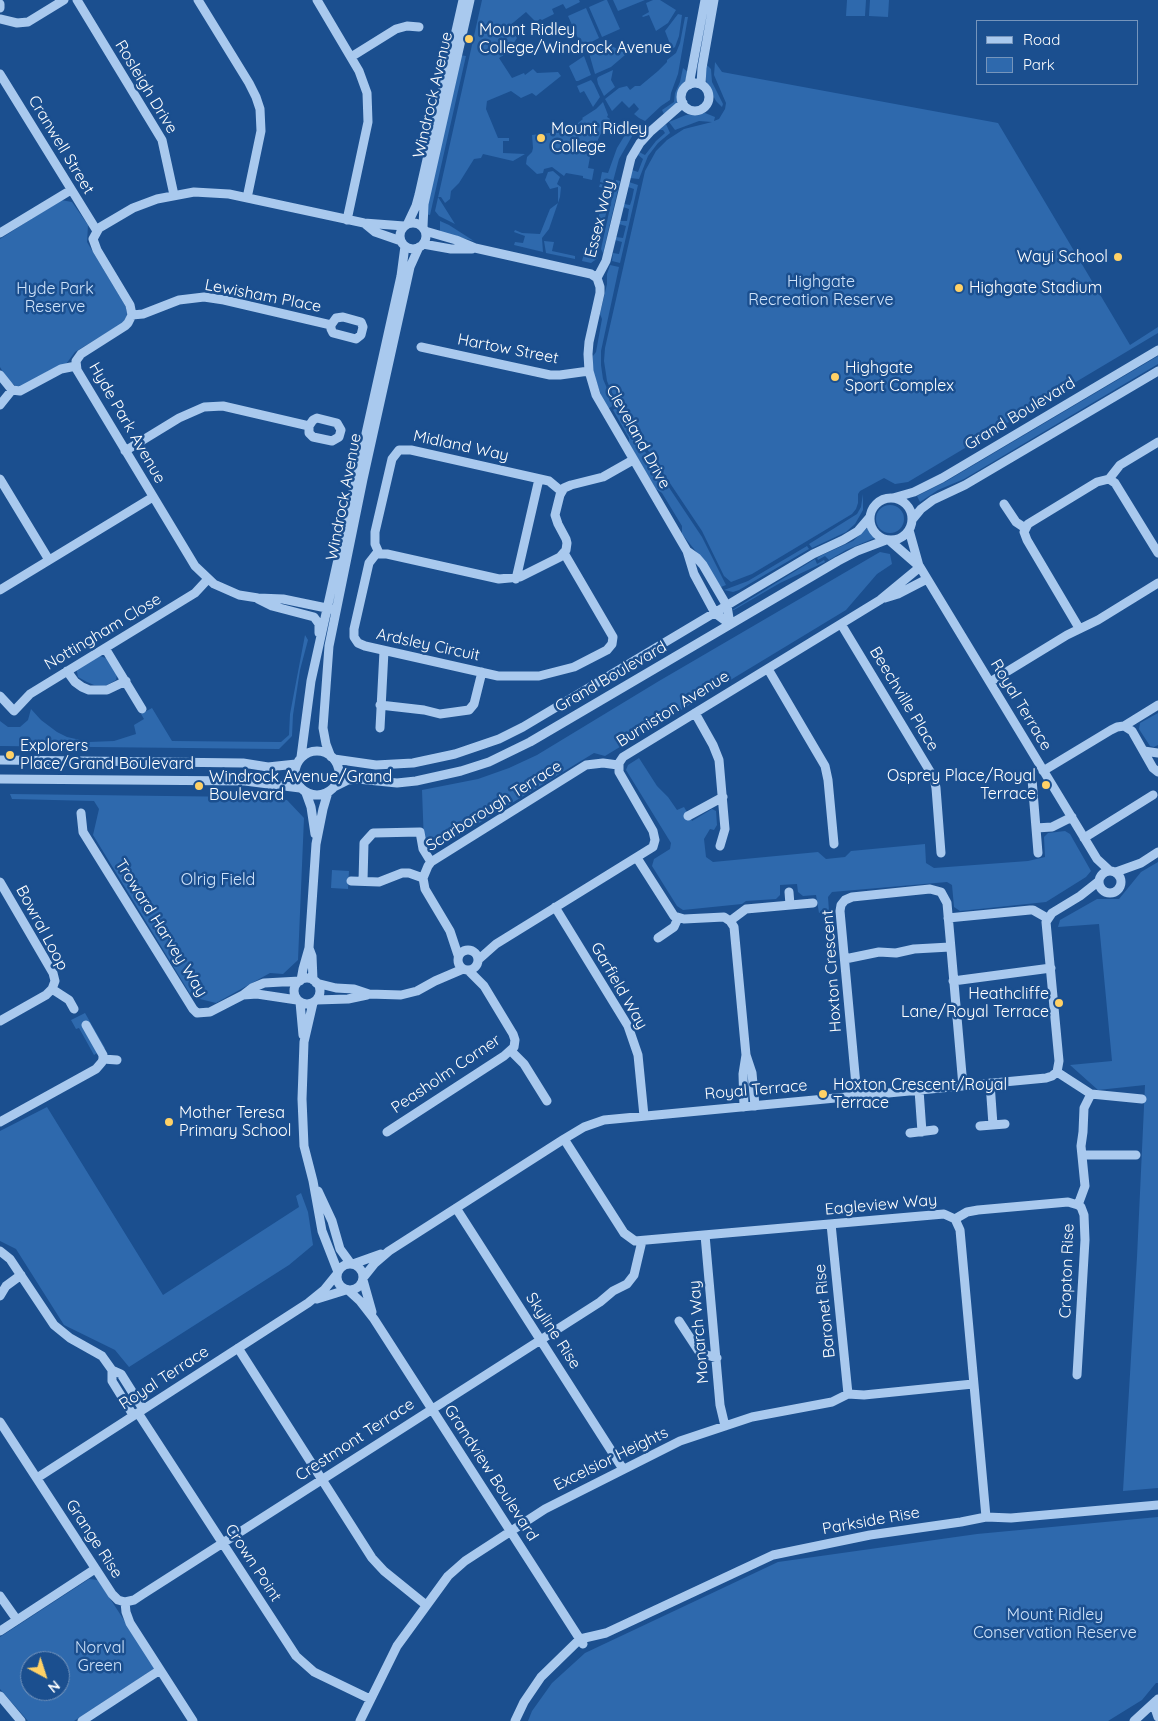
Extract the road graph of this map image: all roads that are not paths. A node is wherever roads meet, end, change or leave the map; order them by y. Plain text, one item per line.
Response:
1 (64, 0) edge
2 (77, 0) edge
3 (198, 0) edge
4 (317, 0) edge
5 (463, 0) edge
6 (470, 0) edge
7 (705, 0) edge
8 (714, 0) edge
9 (0, 19) edge
10 (419, 27) dead end
11 (351, 57) junction
12 (0, 74) edge
13 (700, 84) junction
14 (689, 85) junction
15 (683, 103) junction
16 (690, 110) junction
17 (665, 119) junction
18 (71, 190) junction
19 (174, 195) junction
20 (247, 198) junction
21 (347, 220) junction
22 (364, 223) junction
23 (406, 225) junction
24 (424, 229) junction
25 (96, 231) junction
26 (0, 233) edge
27 (403, 243) junction
28 (421, 245) junction
29 (475, 248) junction
30 (597, 278) junction
31 (132, 315) junction
32 (331, 324) dead end
33 (421, 347) dead end
34 (1158, 350) edge
35 (76, 366) junction
36 (589, 371) junction
37 (1158, 371) edge
38 (0, 375) edge
39 (12, 390) junction
40 (0, 405) edge
41 (309, 426) dead end
42 (1158, 442) edge
43 (125, 451) junction
44 (633, 460) junction
45 (0, 478) edge
46 (539, 479) junction
47 (1109, 479) junction
48 (561, 491) junction
49 (153, 497) junction
50 (893, 498) junction
51 (1004, 504) dead end
52 (870, 517) junction
53 (912, 520) junction
54 (1025, 528) junction
55 (909, 530) junction
56 (888, 540) junction
57 (687, 551) junction
58 (380, 553) junction
59 (564, 553) junction
60 (1158, 553) edge
61 (50, 560) junction
62 (920, 567) junction
63 (927, 578) junction
64 (208, 579) junction
65 (516, 579) junction
66 (1158, 583) edge
67 (0, 590) edge
68 (258, 598) junction
69 (880, 600) junction
70 (727, 606) junction
71 (332, 609) junction
72 (715, 613) junction
73 (730, 624) junction
74 (841, 624) junction
75 (1079, 628) junction
76 (319, 643) junction
77 (105, 648) junction
78 (384, 651) junction
79 (768, 668) junction
80 (67, 671) junction
81 (482, 672) junction
82 (126, 681) junction
83 (990, 682) junction
84 (0, 696) edge
85 (380, 705) junction
86 (1158, 705) edge
87 (142, 709) dead end
88 (695, 713) junction
89 (1124, 726) junction
90 (380, 728) dead end
91 (1144, 750) junction
92 (1158, 753) edge
93 (333, 758) junction
94 (0, 760) edge
95 (299, 761) junction
96 (618, 766) junction
97 (1043, 770) junction
98 (1158, 772) edge
99 (0, 779) edge
100 (1032, 779) dead end
101 (331, 789) junction
102 (303, 791) junction
103 (1153, 795) dead end
104 (723, 797) junction
105 (81, 813) dead end
106 (688, 816) dead end
107 (1072, 817) junction
108 (1036, 828) junction
109 (1084, 838) junction
110 (316, 844) junction
111 (834, 844) dead end
112 (720, 846) dead end
113 (1158, 852) edge
114 (941, 853) dead end
115 (1038, 853) dead end
116 (637, 858) junction
117 (1097, 859) junction
118 (431, 862) junction
119 (1140, 863) junction
120 (1113, 872) junction
121 (423, 878) junction
122 (1100, 878) junction
123 (351, 881) dead end
124 (363, 881) junction
125 (0, 882) edge
126 (1121, 883) junction
127 (789, 892) dead end
128 (1105, 892) junction
129 (1080, 896) junction
130 (813, 903) dead end
131 (790, 905) junction
132 (556, 907) junction
133 (678, 918) junction
134 (948, 918) junction
135 (1047, 918) junction
136 (730, 921) junction
137 (450, 931) junction
138 (658, 938) dead end
139 (950, 947) junction
140 (309, 948) junction
141 (474, 956) junction
142 (844, 959) junction
143 (462, 964) junction
144 (1050, 968) junction
145 (301, 980) junction
146 (953, 981) junction
147 (314, 982) junction
148 (484, 986) junction
149 (52, 989) junction
150 (369, 994) junction
151 (243, 995) junction
152 (298, 1001) junction
153 (314, 1001) junction
154 (74, 1009) dead end
155 (0, 1021) edge
156 (86, 1026) dead end
157 (304, 1042) junction
158 (511, 1051) junction
159 (746, 1055) junction
160 (103, 1059) junction
161 (117, 1060) dead end
162 (1057, 1072) junction
163 (990, 1083) junction
164 (964, 1086) junction
165 (918, 1090) junction
166 (1091, 1094) junction
167 (857, 1096) junction
168 (1142, 1099) dead end
169 (547, 1101) dead end
170 (755, 1106) junction
171 (744, 1107) junction
172 (644, 1116) junction
173 (0, 1122) edge
174 (1005, 1124) dead end
175 (993, 1125) junction
176 (980, 1126) dead end
177 (934, 1130) dead end
178 (387, 1132) dead end
179 (922, 1132) junction
180 (910, 1133) dead end
181 (564, 1139) junction
182 (1082, 1155) junction
183 (1136, 1155) dead end
184 (313, 1181) junction
185 (1078, 1205) junction
186 (456, 1208) junction
187 (955, 1219) junction
188 (831, 1224) junction
189 (705, 1235) junction
190 (642, 1242) junction
191 (0, 1251) edge
192 (389, 1251) junction
193 (352, 1264) junction
194 (337, 1273) junction
195 (21, 1275) junction
196 (363, 1279) junction
197 (347, 1290) junction
198 (0, 1296) edge
199 (308, 1303) junction
200 (374, 1319) junction
201 (679, 1321) dead end
202 (540, 1339) junction
203 (238, 1348) junction
204 (716, 1358) junction
205 (1077, 1375) dead end
206 (974, 1384) junction
207 (848, 1394) junction
208 (432, 1409) junction
209 (138, 1412) junction
210 (0, 1422) edge
211 (725, 1426) junction
212 (623, 1470) junction
213 (37, 1478) junction
214 (323, 1479) junction
215 (1158, 1505) edge
216 (986, 1517) junction
217 (510, 1530) junction
218 (222, 1543) junction
219 (96, 1569) junction
220 (0, 1596) edge
221 (125, 1602) junction
222 (426, 1605) junction
223 (17, 1620) junction
224 (0, 1631) edge
225 (582, 1641) junction
226 (160, 1670) junction
227 (1, 1698) edge
228 (370, 1699) junction
229 (1158, 1699) edge
230 (1158, 1718) edge
231 (21, 1721) edge
232 (82, 1721) edge
233 (193, 1721) edge
234 (360, 1721) edge
235 (515, 1721) edge
236 (1134, 1721) edge

1 - 9 street
2 - 19 street, Rosleigh Drive
3 - 20 street
4 - 11 street
5 - 23 street, Windrock Avenue
6 - 24 street, Windrock Avenue
7 - 14 street, Essex Way
8 - 13 street, Essex Way
10 - 11 street
11 - 21 street
12 - 18 street, Cranwell Street
13 - 14 street
13 - 16 street, Essex Way
14 - 15 street, Essex Way
15 - 16 street
15 - 17 street, Essex Way
16 - 17 street, Essex Way
17 - 30 street, Essex Way
18 - 25 street, Cranwell Street
18 - 26 street
19 - 20 street
19 - 25 street
20 - 21 street
21 - 22 street
22 - 23 street
22 - 27 street
23 - 24 street
23 - 27 street
24 - 28 street
24 - 29 street
25 - 31 street
27 - 28 street
27 - 71 street, Windrock Avenue
28 - 29 street
28 - 71 street, Windrock Avenue
29 - 30 street
30 - 36 street, Cleveland Drive
31 - 32 street, Lewisham Place
31 - 35 street, Hyde Park Avenue
33 - 36 street, Hartow Street
34 - 50 street, Grand Boulevard
35 - 39 street
35 - 43 street, Hyde Park Avenue
36 - 44 street, Cleveland Drive
37 - 53 street, Grand Boulevard
38 - 39 street
39 - 40 street
41 - 43 street
42 - 47 street
43 - 49 street, Hyde Park Avenue
44 - 48 street
44 - 57 street, Cleveland Drive
45 - 61 street
46 - 48 street, Midland Way
46 - 58 street, Midland Way
46 - 65 street
47 - 54 street
47 - 60 street
48 - 59 street, Ardsley Circuit
49 - 61 street
49 - 64 street, Hyde Park Avenue
50 - 52 street
50 - 53 street
51 - 54 street
52 - 56 street
52 - 70 street, Grand Boulevard
53 - 55 street
54 - 75 street
55 - 56 street
55 - 62 street, Royal Terrace
56 - 62 street, Royal Terrace
56 - 73 street, Grand Boulevard
57 - 70 street, Cleveland Drive
57 - 72 street, Cleveland Drive
58 - 65 street
58 - 78 street, Ardsley Circuit
59 - 65 street
59 - 81 street, Ardsley Circuit
61 - 67 street
62 - 63 street, Royal Terrace
62 - 69 street, Burniston Avenue
63 - 69 street, Burniston Avenue
63 - 83 street, Royal Terrace
64 - 68 street, Hyde Park Avenue
64 - 77 street, Nottingham Close
66 - 75 street
68 - 71 street, Hyde Park Avenue
68 - 76 street, Hyde Park Avenue
69 - 74 street, Burniston Avenue
70 - 72 street, Grand Boulevard
70 - 73 street, Cleveland Drive
71 - 76 street, Windrock Avenue
71 - 93 street, Windrock Avenue
72 - 73 street, Cleveland Drive
72 - 93 street, Grand Boulevard
73 - 101 street, Grand Boulevard
74 - 79 street, Burniston Avenue
74 - 114 street, Beechville Place
75 - 83 street
76 - 95 street, Windrock Avenue
77 - 80 street, Nottingham Close
77 - 82 street
78 - 81 street, Ardsley Circuit
78 - 85 street
79 - 88 street, Burniston Avenue
79 - 111 street
80 - 82 street
80 - 84 street, Nottingham Close
81 - 85 street
82 - 87 street
83 - 97 street, Royal Terrace
85 - 90 street
86 - 89 street
88 - 96 street, Burniston Avenue
88 - 104 street
89 - 91 street
89 - 97 street
91 - 92 street
91 - 98 street
93 - 95 street
93 - 101 street
94 - 95 street
95 - 102 street
96 - 116 street, Burniston Avenue
96 - 118 street, Scarborough Terrace
97 - 107 street, Royal Terrace
99 - 102 street
100 - 108 street
101 - 102 street
101 - 110 street
102 - 110 street
103 - 109 street
104 - 106 street
104 - 112 street
105 - 151 street, Troward Harvey Way
107 - 108 street
107 - 109 street, Royal Terrace
108 - 115 street
109 - 117 street, Royal Terrace
110 - 140 street
113 - 119 street
116 - 132 street, Burniston Avenue
116 - 133 street
117 - 120 street, Royal Terrace
117 - 122 street, Royal Terrace
118 - 121 street, Scarborough Terrace
118 - 124 street
119 - 120 street
119 - 126 street
120 - 122 street
120 - 126 street
121 - 124 street
121 - 137 street, Scarborough Terrace
122 - 128 street
122 - 129 street
123 - 124 street
125 - 149 street, Bowral Loop
126 - 128 street
127 - 131 street
128 - 129 street
129 - 135 street
130 - 131 street
131 - 136 street
132 - 141 street, Burniston Avenue
132 - 172 street, Garfield Way
133 - 136 street
133 - 138 street
134 - 135 street
134 - 139 street, Hoxton Crescent
134 - 142 street, Hoxton Crescent
135 - 144 street
136 - 159 street
137 - 141 street, Scarborough Terrace
137 - 143 street, Scarborough Terrace
139 - 142 street
139 - 146 street, Hoxton Crescent
140 - 145 street
140 - 147 street
141 - 143 street
141 - 143 street
141 - 148 street, Peasholm Corner
142 - 167 street, Hoxton Crescent
143 - 148 street, Peasholm Corner
143 - 150 street
144 - 146 street
144 - 162 street
145 - 147 street
145 - 151 street, Troward Harvey Way
145 - 152 street
146 - 164 street, Hoxton Crescent
147 - 150 street
147 - 153 street
148 - 158 street, Peasholm Corner
149 - 154 street, Bowral Loop
149 - 155 street, Bowral Loop
150 - 153 street
151 - 152 street, Troward Harvey Way
152 - 153 street
152 - 157 street
153 - 157 street
156 - 160 street
157 - 184 street
158 - 169 street
158 - 178 street, Peasholm Corner
159 - 170 street
159 - 171 street
160 - 161 street
160 - 173 street
162 - 163 street, Royal Terrace
162 - 166 street
163 - 164 street, Royal Terrace
163 - 175 street
164 - 165 street, Royal Terrace
165 - 167 street, Royal Terrace
165 - 179 street
166 - 168 street
166 - 182 street
167 - 170 street, Royal Terrace
170 - 171 street, Royal Terrace
171 - 172 street, Royal Terrace
172 - 181 street, Royal Terrace
174 - 175 street
175 - 176 street
177 - 179 street
179 - 180 street
181 - 186 street, Royal Terrace
181 - 190 street
182 - 183 street
182 - 185 street
184 - 193 street
184 - 194 street
185 - 187 street, Cropton Rise
185 - 205 street, Cropton Rise
186 - 192 street, Royal Terrace
186 - 202 street, Skyline Rise
187 - 188 street, Eagleview Way
187 - 206 street, Eagleview Way
188 - 189 street, Eagleview Way
188 - 207 street, Baronet Rise
189 - 190 street, Eagleview Way
189 - 204 street, Monarch Way
190 - 202 street, Crestmont Terrace
191 - 195 street, Crown Point
192 - 193 street, Royal Terrace
192 - 196 street, Royal Terrace
193 - 194 street
193 - 196 street
194 - 197 street
194 - 199 street, Royal Terrace
195 - 198 street
195 - 209 street, Crown Point
196 - 197 street
196 - 200 street, Grandview Boulevard
197 - 199 street, Royal Terrace
197 - 200 street, Grandview Boulevard
199 - 203 street, Royal Terrace
200 - 208 street, Grandview Boulevard
201 - 204 street
202 - 208 street, Crestmont Terrace
202 - 212 street, Skyline Rise
203 - 209 street, Royal Terrace
203 - 214 street
204 - 211 street, Monarch Way
206 - 207 street, Excelsior Heights
206 - 216 street, Eagleview Way
207 - 211 street, Excelsior Heights
208 - 214 street, Crestmont Terrace
208 - 217 street, Grandview Boulevard
209 - 213 street, Royal Terrace
209 - 218 street, Crown Point
210 - 213 street, Grange Rise
211 - 212 street, Excelsior Heights
212 - 217 street, Excelsior Heights
213 - 219 street, Grange Rise
214 - 218 street, Crestmont Terrace
214 - 222 street
215 - 216 street, Parkside Rise
216 - 225 street, Parkside Rise
217 - 222 street, Excelsior Heights
217 - 225 street, Grandview Boulevard
218 - 221 street, Crestmont Terrace
218 - 228 street, Crown Point
219 - 221 street, Grange Rise
219 - 223 street
220 - 223 street
221 - 226 street
222 - 228 street, Excelsior Heights
223 - 224 street
225 - 235 street, Parkside Rise
226 - 232 street
226 - 233 street
227 - 231 street
228 - 234 street, Excelsior Heights
229 - 230 street
229 - 236 street

